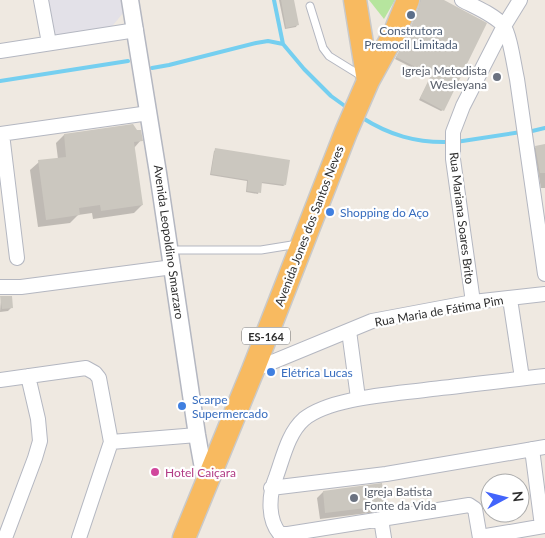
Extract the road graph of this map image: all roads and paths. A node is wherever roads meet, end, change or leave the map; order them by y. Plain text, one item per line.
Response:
1 (41, 0) edge
2 (130, 0) edge
3 (356, 0) edge
4 (408, 0) edge
5 (462, 0) edge
6 (520, 0) edge
7 (310, 6) dead end
8 (504, 26) junction
9 (136, 30) junction
10 (49, 43) junction
11 (0, 51) edge
12 (364, 90) junction
13 (149, 112) junction
14 (1, 134) edge
15 (303, 243) junction
16 (170, 250) junction
17 (17, 258) dead end
18 (172, 267) junction
19 (545, 274) edge
20 (0, 287) edge
21 (545, 294) edge
22 (510, 299) junction
23 (473, 302) junction
24 (349, 331) junction
25 (253, 370) junction
26 (28, 376) junction
27 (545, 376) edge
28 (522, 378) junction
29 (0, 380) edge
30 (358, 398) junction
31 (197, 435) junction
32 (111, 442) junction
33 (539, 448) edge
34 (206, 484) junction
35 (272, 488) junction
36 (381, 519) junction
37 (544, 526) edge
38 (480, 537) edge
39 (5, 538) edge
40 (79, 538) edge
41 (184, 538) edge
42 (384, 538) edge

1 - 10 street
2 - 9 street, Avenida Leopoldino Smarzaro
3 - 12 highway
4 - 12 highway, Avenida Jones dos Santos Neves / ES-164
5 - 8 street
6 - 8 street, Rua Mariana Soares Brito
7 - 12 lane
8 - 19 street
8 - 23 street, Rua Mariana Soares Brito
9 - 10 street
9 - 13 street, Avenida Leopoldino Smarzaro
10 - 11 street
12 - 15 highway, Avenida Jones dos Santos Neves / ES-164
13 - 14 street
13 - 16 street, Avenida Leopoldino Smarzaro
14 - 17 street
15 - 16 lane
15 - 25 highway, Avenida Jones dos Santos Neves / ES-164
16 - 18 street, Avenida Leopoldino Smarzaro
18 - 20 street
18 - 31 street, Avenida Leopoldino Smarzaro
21 - 22 street, Rua Maria de Fátima Pim
22 - 23 street, Rua Maria de Fátima Pim
22 - 28 street
23 - 24 street, Rua Maria de Fátima Pim
24 - 25 street, Rua Maria de Fátima Pim
24 - 30 street
25 - 34 highway, Avenida Jones dos Santos Neves / ES-164
26 - 29 street
26 - 32 street
26 - 39 street
27 - 28 street
28 - 30 street
30 - 35 street
31 - 32 street
31 - 34 street, Avenida Leopoldino Smarzaro
32 - 40 street
33 - 35 street
33 - 37 street
34 - 41 highway, Avenida Jones dos Santos Neves / ES-164
35 - 36 street
36 - 38 street
36 - 42 street
37 - 38 street

